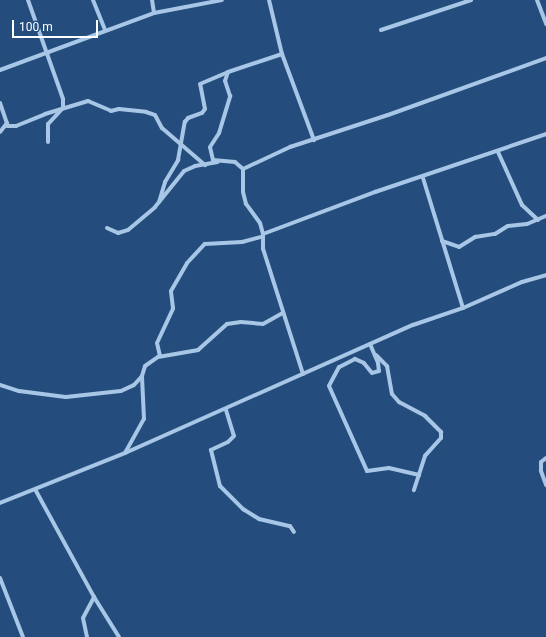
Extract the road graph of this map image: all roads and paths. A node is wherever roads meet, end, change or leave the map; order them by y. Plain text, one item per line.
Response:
1 (28, 0) edge
2 (92, 0) edge
3 (152, 0) edge
4 (222, 0) edge
5 (270, 0) edge
6 (471, 0) edge
7 (537, 0) edge
8 (154, 13) junction
9 (546, 24) edge
10 (105, 30) junction
11 (381, 30) dead end
12 (45, 51) junction
13 (282, 54) junction
14 (546, 58) edge
15 (0, 70) edge
16 (228, 72) junction
17 (0, 104) edge
18 (63, 108) junction
19 (7, 126) junction
20 (0, 132) edge
21 (546, 134) edge
22 (314, 140) junction
23 (48, 142) dead end
24 (182, 144) junction
25 (498, 152) junction
26 (218, 162) junction
27 (205, 165) junction
28 (244, 169) junction
29 (423, 178) junction
30 (159, 202) junction
31 (546, 216) edge
32 (538, 220) junction
33 (107, 228) dead end
34 (262, 235) junction
35 (442, 241) junction
36 (546, 275) edge
37 (463, 308) junction
38 (283, 313) junction
39 (370, 344) junction
40 (374, 354) junction
41 (160, 356) junction
42 (303, 374) junction
43 (142, 376) junction
44 (0, 384) edge
45 (226, 410) junction
46 (125, 453) junction
47 (546, 458) edge
48 (419, 475) junction
49 (546, 485) edge
50 (414, 490) dead end
51 (36, 491) junction
52 (0, 503) edge
53 (294, 532) dead end
54 (0, 578) edge
55 (94, 597) junction
56 (23, 637) edge
57 (87, 637) edge
58 (119, 637) edge

1 - 12 street
2 - 10 street
3 - 8 street
4 - 8 street
5 - 13 street
6 - 11 street
7 - 9 street
8 - 10 street
10 - 12 street
12 - 15 street
12 - 18 street
13 - 16 street
13 - 22 street
14 - 22 street
16 - 24 street
16 - 26 street
17 - 19 street
18 - 19 street
18 - 23 street
18 - 24 street
19 - 20 street
21 - 25 street
22 - 28 street
24 - 27 street
24 - 30 street
25 - 29 street
25 - 32 street
26 - 27 street
26 - 28 street
27 - 30 street
28 - 34 street
29 - 34 street
29 - 35 street
30 - 33 street
31 - 32 street
32 - 35 street
34 - 38 street
34 - 41 street
35 - 37 street
36 - 37 street
37 - 39 street
38 - 41 street
38 - 42 street
39 - 40 street
39 - 42 street
40 - 48 street
40 - 48 street
41 - 43 street
42 - 45 street
43 - 44 street
43 - 46 street
45 - 46 street
45 - 53 street
46 - 51 street
47 - 49 street
48 - 50 street
51 - 52 street
51 - 55 street
54 - 56 street
55 - 57 street
55 - 58 street

